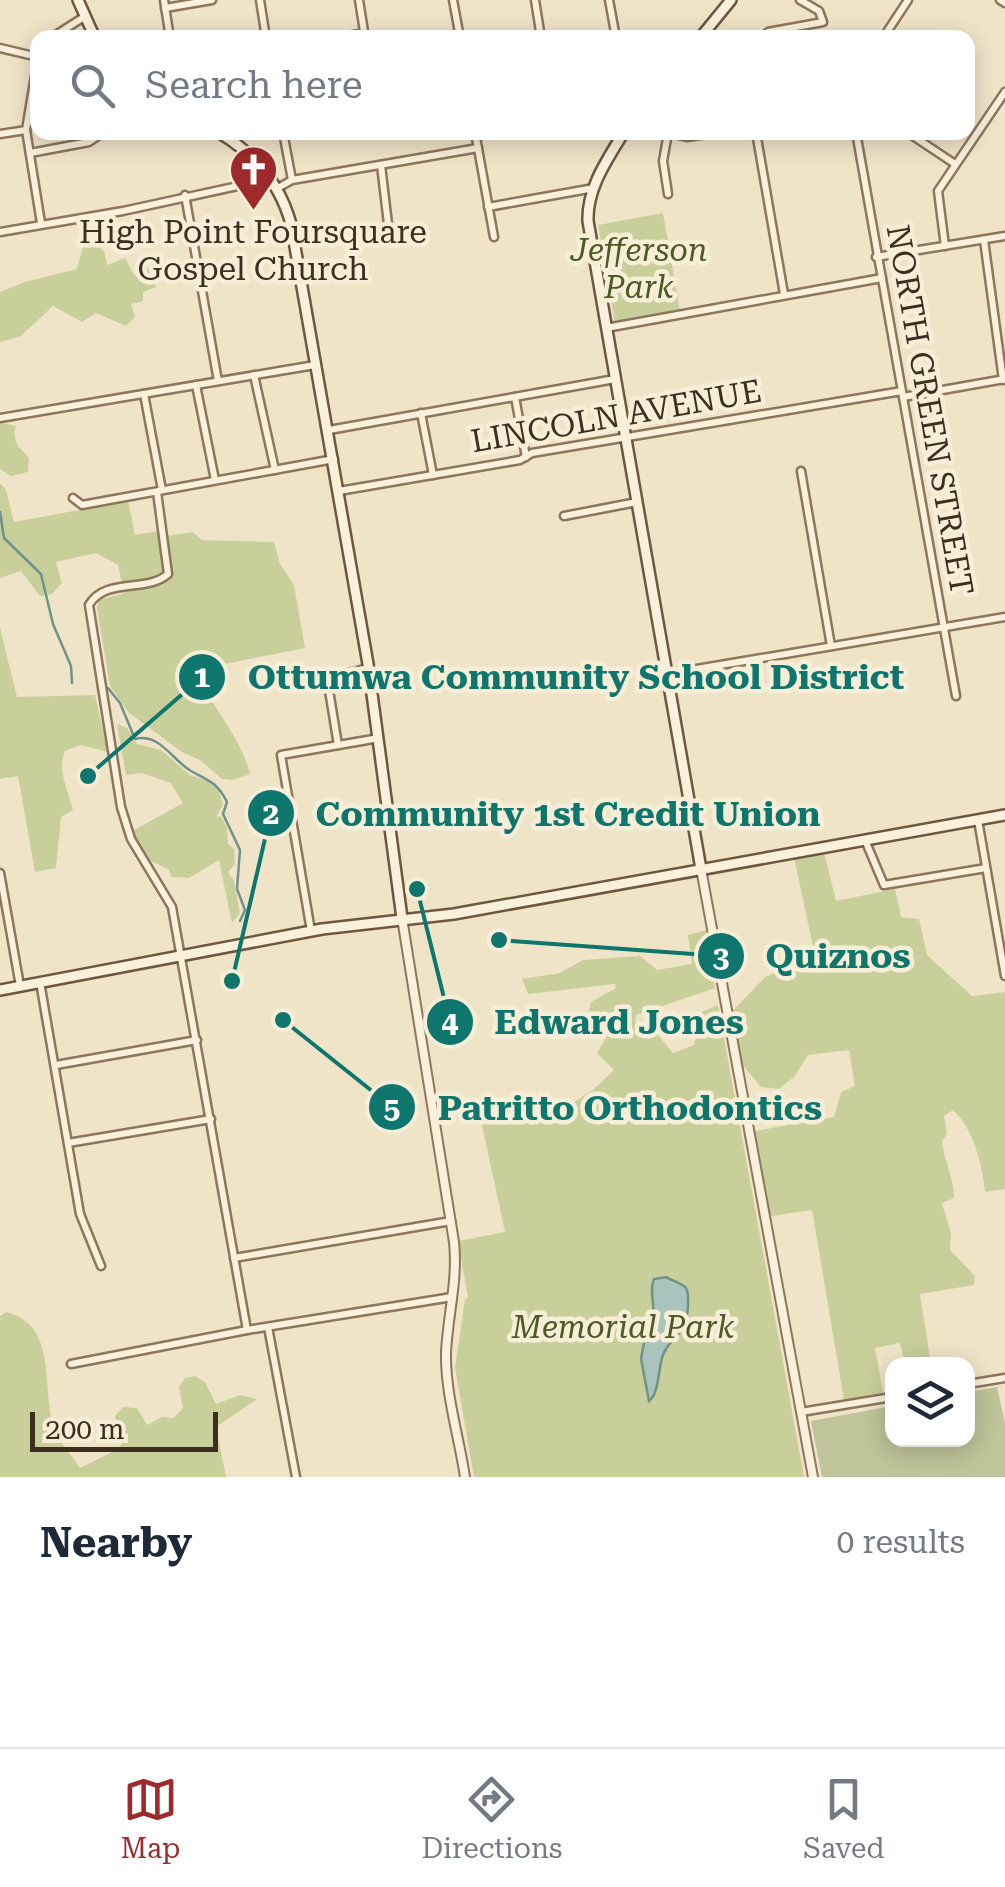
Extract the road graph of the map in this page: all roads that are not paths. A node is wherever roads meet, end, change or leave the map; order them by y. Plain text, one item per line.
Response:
1 (78, 0) edge
2 (212, 0) edge
3 (260, 0) edge
4 (358, 0) edge
5 (453, 0) edge
6 (535, 0) edge
7 (609, 0) edge
8 (731, 0) edge
9 (800, 0) edge
10 (908, 0) edge
11 (164, 4) edge
12 (84, 17) junction
13 (64, 30) edge
14 (91, 30) edge
15 (169, 30) edge
16 (265, 30) edge
17 (363, 30) edge
18 (459, 30) edge
19 (540, 30) edge
20 (615, 30) edge
21 (707, 30) edge
22 (779, 30) edge
23 (888, 30) edge
24 (0, 48) edge
25 (30, 55) edge
26 (1005, 92) edge
27 (30, 106) edge
28 (26, 130) junction
29 (0, 134) edge
30 (975, 136) edge
31 (89, 140) edge
32 (229, 140) edge
33 (284, 140) edge
34 (476, 140) edge
35 (620, 140) edge
36 (667, 140) edge
37 (757, 140) edge
38 (857, 140) edge
39 (919, 140) edge
40 (972, 140) edge
41 (478, 148) junction
42 (30, 153) junction
43 (956, 164) junction
44 (381, 165) junction
45 (292, 180) junction
46 (273, 184) junction
47 (594, 188) junction
48 (668, 194) dead end
49 (186, 195) junction
50 (488, 206) junction
51 (41, 223) junction
52 (0, 232) edge
53 (1005, 236) edge
54 (494, 237) dead end
55 (984, 240) junction
56 (390, 241) dead end
57 (945, 246) junction
58 (876, 257) junction
59 (882, 278) junction
60 (784, 294) junction
61 (606, 328) junction
62 (317, 365) junction
63 (254, 375) junction
64 (615, 378) junction
65 (1004, 380) edge
66 (218, 382) junction
67 (196, 385) junction
68 (144, 394) junction
69 (903, 394) junction
70 (515, 396) junction
71 (422, 414) junction
72 (0, 418) edge
73 (328, 430) junction
74 (625, 436) junction
75 (526, 456) junction
76 (334, 459) junction
77 (274, 470) junction
78 (801, 471) dead end
79 (432, 475) junction
80 (215, 480) junction
81 (160, 491) junction
82 (339, 491) junction
83 (73, 498) dead end
84 (637, 502) junction
85 (564, 516) dead end
86 (1005, 616) edge
87 (944, 627) junction
88 (832, 646) junction
89 (369, 668) junction
90 (667, 674) junction
91 (956, 696) dead end
92 (379, 738) junction
93 (338, 745) junction
94 (1005, 815) edge
95 (978, 820) junction
96 (865, 840) junction
97 (986, 868) junction
98 (702, 870) junction
99 (0, 874) edge
100 (1005, 904) edge
101 (993, 907) junction
102 (402, 918) junction
103 (311, 931) junction
104 (181, 956) junction
105 (1005, 976) edge
106 (40, 982) junction
107 (20, 986) junction
108 (0, 990) edge
109 (197, 1040) junction
110 (56, 1065) junction
111 (211, 1119) junction
112 (68, 1143) junction
113 (451, 1220) junction
114 (234, 1258) junction
115 (101, 1266) dead end
116 (454, 1297) junction
117 (268, 1327) junction
118 (247, 1330) junction
119 (71, 1364) dead end
120 (1005, 1378) edge
121 (975, 1383) edge
122 (885, 1398) edge
123 (800, 1412) junction
124 (296, 1477) edge
125 (466, 1477) edge
126 (813, 1477) edge

1 - 12 main road
2 - 11 street
3 - 16 street
4 - 17 street
5 - 18 street
6 - 19 street
7 - 20 street
8 - 21 main road
9 - 22 street
10 - 23 street
11 - 15 street
12 - 13 street
12 - 14 main road
24 - 25 street
26 - 30 street
27 - 28 street
28 - 29 street
28 - 42 street
31 - 42 street
32 - 46 main road
33 - 45 street
34 - 41 street
35 - 47 main road
36 - 48 street
37 - 60 street
38 - 58 street, NORTH GREEN STREET
39 - 43 street
40 - 43 street
41 - 44 street
41 - 50 street
42 - 51 street
43 - 57 street
44 - 45 street
44 - 56 street
45 - 46 street
46 - 49 street
46 - 62 main road
47 - 50 street
47 - 61 main road
49 - 51 street
49 - 66 street
50 - 54 street
51 - 52 street
53 - 55 street
55 - 57 street
55 - 65 street
57 - 58 street
58 - 59 street, NORTH GREEN STREET
59 - 60 street
59 - 69 street, NORTH GREEN STREET
60 - 61 street
61 - 64 main road
62 - 63 street
62 - 73 main road
63 - 66 street
63 - 77 street
64 - 70 street
64 - 74 main road
65 - 69 street, LINCOLN AVENUE
66 - 67 street
67 - 68 street
67 - 80 street
68 - 72 street
68 - 81 street
69 - 74 street, LINCOLN AVENUE
69 - 87 street, NORTH GREEN STREET
70 - 71 street
70 - 75 street
71 - 73 street
71 - 79 street
73 - 76 main road
74 - 75 street, LINCOLN AVENUE
74 - 84 main road
75 - 79 street, LINCOLN AVENUE
76 - 77 street
76 - 82 main road
77 - 80 street
78 - 88 street
79 - 82 street, LINCOLN AVENUE
80 - 81 street
81 - 83 street
81 - 104 street
82 - 89 main road
84 - 85 street
84 - 90 main road
86 - 87 street
87 - 88 street
87 - 91 street, NORTH GREEN STREET
88 - 90 street
89 - 92 main road
89 - 93 street
90 - 98 main road
92 - 93 street
92 - 102 main road
93 - 103 street
94 - 95 main road
95 - 96 main road
95 - 97 street
96 - 97 street
96 - 98 main road
97 - 101 street
98 - 102 main road
98 - 123 street
99 - 107 street
100 - 101 street
101 - 105 street
102 - 103 main road
102 - 113 street
103 - 104 main road
104 - 106 main road
104 - 109 street
106 - 107 main road
106 - 110 street
107 - 108 main road
109 - 110 street
109 - 111 street
110 - 112 street
111 - 112 street
111 - 114 street
112 - 115 street
113 - 114 street
113 - 116 street
114 - 118 street
116 - 117 street
116 - 125 street
117 - 118 street
117 - 124 street
118 - 119 street
120 - 121 street
122 - 123 street
123 - 126 street

